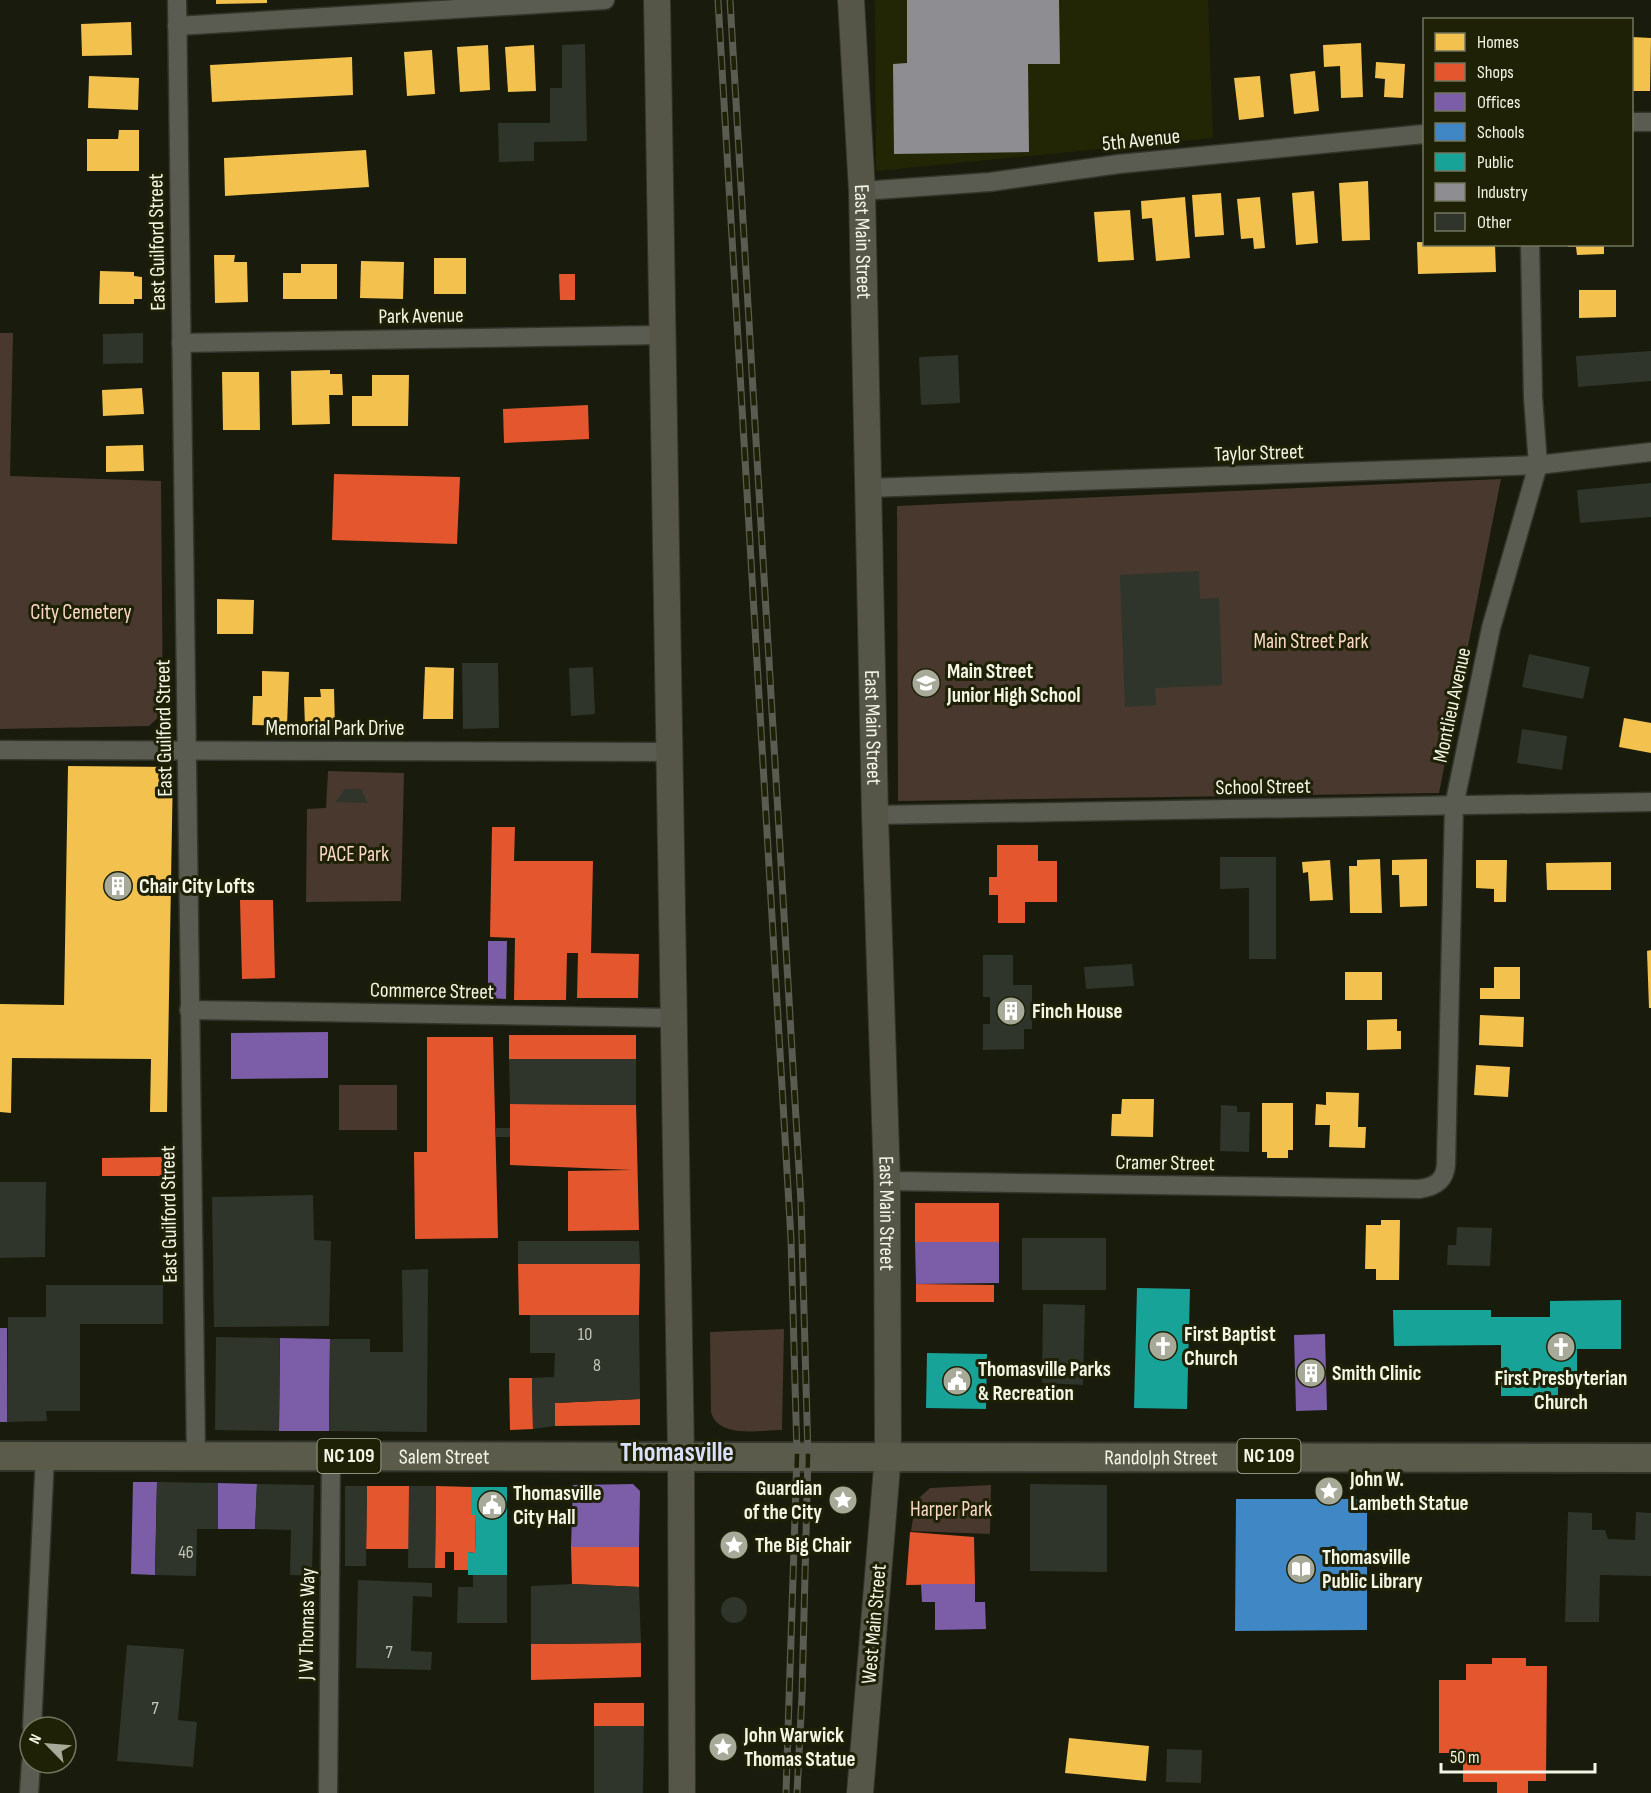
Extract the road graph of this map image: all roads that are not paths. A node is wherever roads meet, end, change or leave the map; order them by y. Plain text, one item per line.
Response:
1 (177, 0) edge
2 (605, 0) edge
3 (657, 0) edge
4 (851, 0) edge
5 (177, 26) junction
6 (1651, 122) edge
7 (1633, 123) edge
8 (1423, 134) edge
9 (862, 191) junction
10 (1530, 246) edge
11 (662, 335) junction
12 (181, 343) junction
13 (1651, 453) edge
14 (1538, 465) junction
15 (868, 488) junction
16 (0, 750) edge
17 (187, 750) junction
18 (670, 752) junction
19 (1651, 802) edge
20 (1454, 806) junction
21 (875, 815) junction
22 (189, 1010) junction
23 (674, 1018) junction
24 (887, 1181) junction
25 (1441, 1181) joint
26 (888, 1455) junction
27 (0, 1456) edge
28 (45, 1456) junction
29 (196, 1456) junction
30 (331, 1456) junction
31 (681, 1456) junction
32 (1651, 1458) edge
33 (33, 1715) edge
34 (30, 1775) edge
35 (29, 1793) edge
36 (328, 1793) edge
37 (682, 1793) edge
38 (860, 1793) edge

1 - 5 street, East Guilford Street
2 - 5 street
3 - 11 street
4 - 9 street, East Main Street
5 - 12 street, East Guilford Street
6 - 7 street
8 - 9 street, 5th Avenue
9 - 15 street, East Main Street
10 - 14 street, Montlieu Avenue
11 - 12 street, Park Avenue
11 - 18 street
12 - 17 street, East Guilford Street
13 - 14 street, Taylor Street
14 - 15 street, Taylor Street
14 - 20 street, Montlieu Avenue
15 - 21 street, East Main Street
16 - 17 street, Memorial Park Drive
17 - 18 street, Memorial Park Drive
17 - 22 street, East Guilford Street
18 - 23 street
19 - 20 street, School Street
20 - 21 street, School Street
20 - 25 street, Montlieu Avenue
21 - 24 street, East Main Street
22 - 23 street, Commerce Street
22 - 29 street, East Guilford Street
23 - 31 street
24 - 25 street, Cramer Street
24 - 26 street, East Main Street
26 - 31 main road, Salem Street / NC 109
26 - 32 main road, Randolph Street / NC 109
26 - 38 street, West Main Street
27 - 28 main road, Salem Street / NC 109
28 - 29 main road, Salem Street / NC 109
28 - 33 street
29 - 30 main road, Salem Street / NC 109
30 - 31 main road, Salem Street / NC 109
30 - 36 street, J W Thomas Way
31 - 37 street
34 - 35 street

